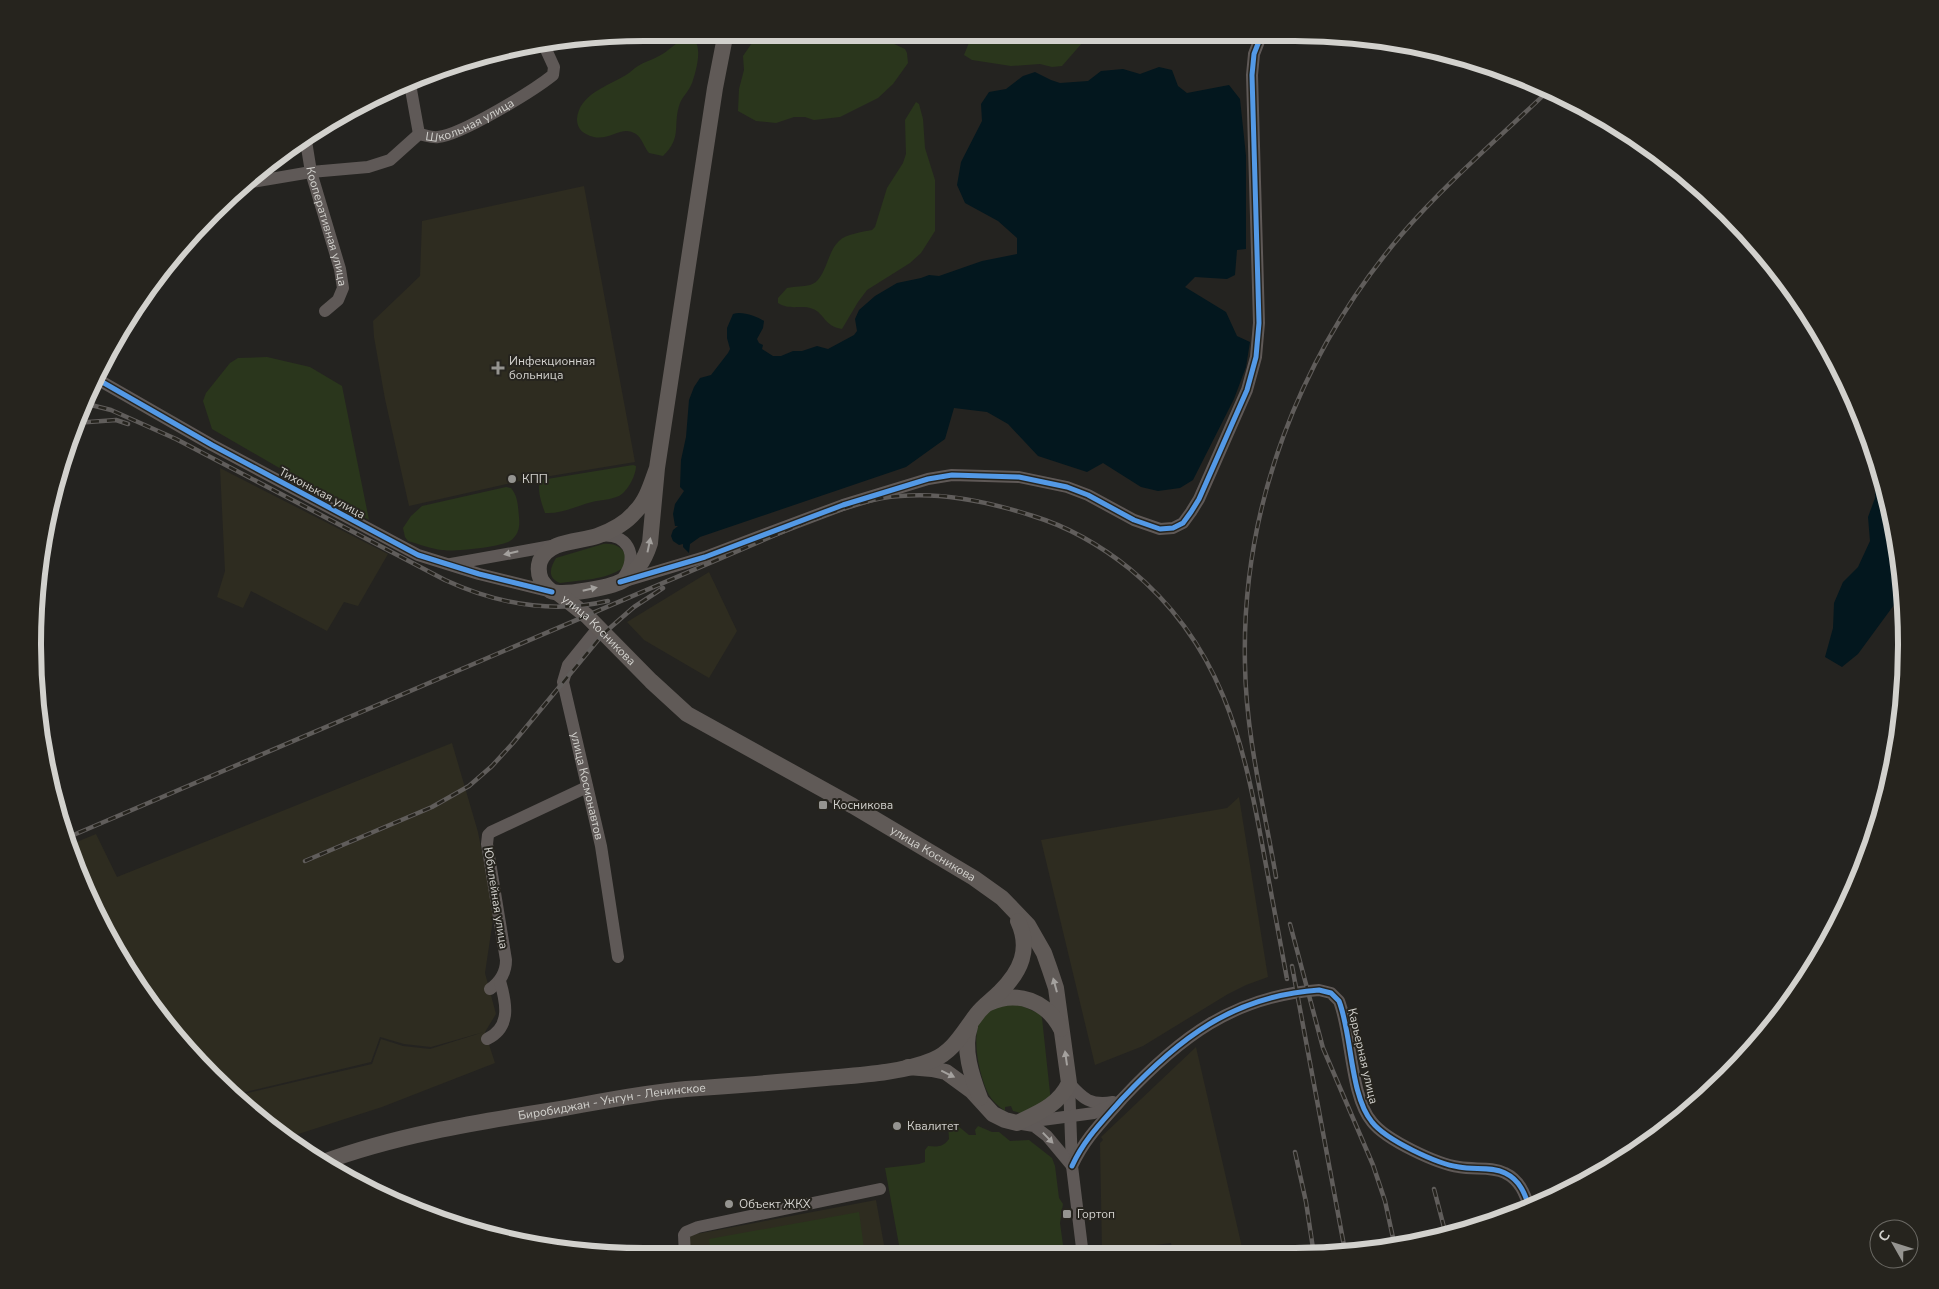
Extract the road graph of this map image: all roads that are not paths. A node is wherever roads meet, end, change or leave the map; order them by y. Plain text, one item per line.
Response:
1 (724, 41) edge
2 (1259, 41) edge
3 (546, 50) edge
4 (411, 88) edge
5 (419, 134) junction
6 (307, 145) edge
7 (312, 172) junction
8 (259, 181) edge
9 (325, 311) dead end
10 (101, 382) edge
11 (656, 468) junction
12 (597, 536) junction
13 (559, 545) junction
14 (446, 564) junction
15 (620, 582) junction
16 (555, 592) junction
17 (598, 628) junction
18 (587, 787) junction
19 (1002, 898) junction
20 (618, 957) dead end
21 (500, 981) junction
22 (490, 990) dead end
23 (985, 1005) junction
24 (971, 1022) junction
25 (1062, 1033) junction
26 (487, 1039) dead end
27 (908, 1068) junction
28 (1069, 1083) junction
29 (981, 1100) junction
30 (1120, 1101) junction
31 (1070, 1115) junction
32 (1017, 1123) junction
33 (331, 1160) edge
34 (1072, 1166) junction
35 (880, 1189) dead end
36 (1526, 1201) edge
37 (685, 1248) edge
38 (1082, 1248) edge

1 - 11 main road
2 - 15 street
3 - 5 street, Школьная улица
4 - 5 street
5 - 7 street, Школьная улица
6 - 7 street, Кооперативная улица
7 - 8 street, Школьная улица
7 - 9 street, Кооперативная улица
10 - 14 street, Тихонькая улица
11 - 12 main road
15 -> 11 main road
12 - 13 main road
12 - 15 street
13 -> 14 street
13 - 16 main road
14 - 16 street, Тихонькая улица
16 -> 15 main road
16 - 17 main road, улица Косникова
17 - 18 street, улица Космонавтов
17 - 19 main road, улица Косникова
18 - 20 street, улица Космонавтов
18 - 21 street, Юбилейная улица
19 - 23 main road
25 -> 19 main road, улица Косникова
21 - 22 street
21 - 26 street, Юбилейная улица
23 - 24 main road
23 - 25 main road
24 - 27 main road
24 - 29 main road
28 -> 25 main road, улица Косникова
27 -> 29 main road
27 - 33 main road, Биробиджан - Унгун - Ленинское
28 - 30 street
28 - 31 street, улица Косникова
28 - 32 main road
29 - 32 main road
30 - 31 street
30 - 34 street, Карьерная улица
30 - 36 street, Карьерная улица
31 - 32 street
31 - 34 street, улица Косникова
32 -> 34 street
34 - 38 street, улица Косникова
35 - 37 street

